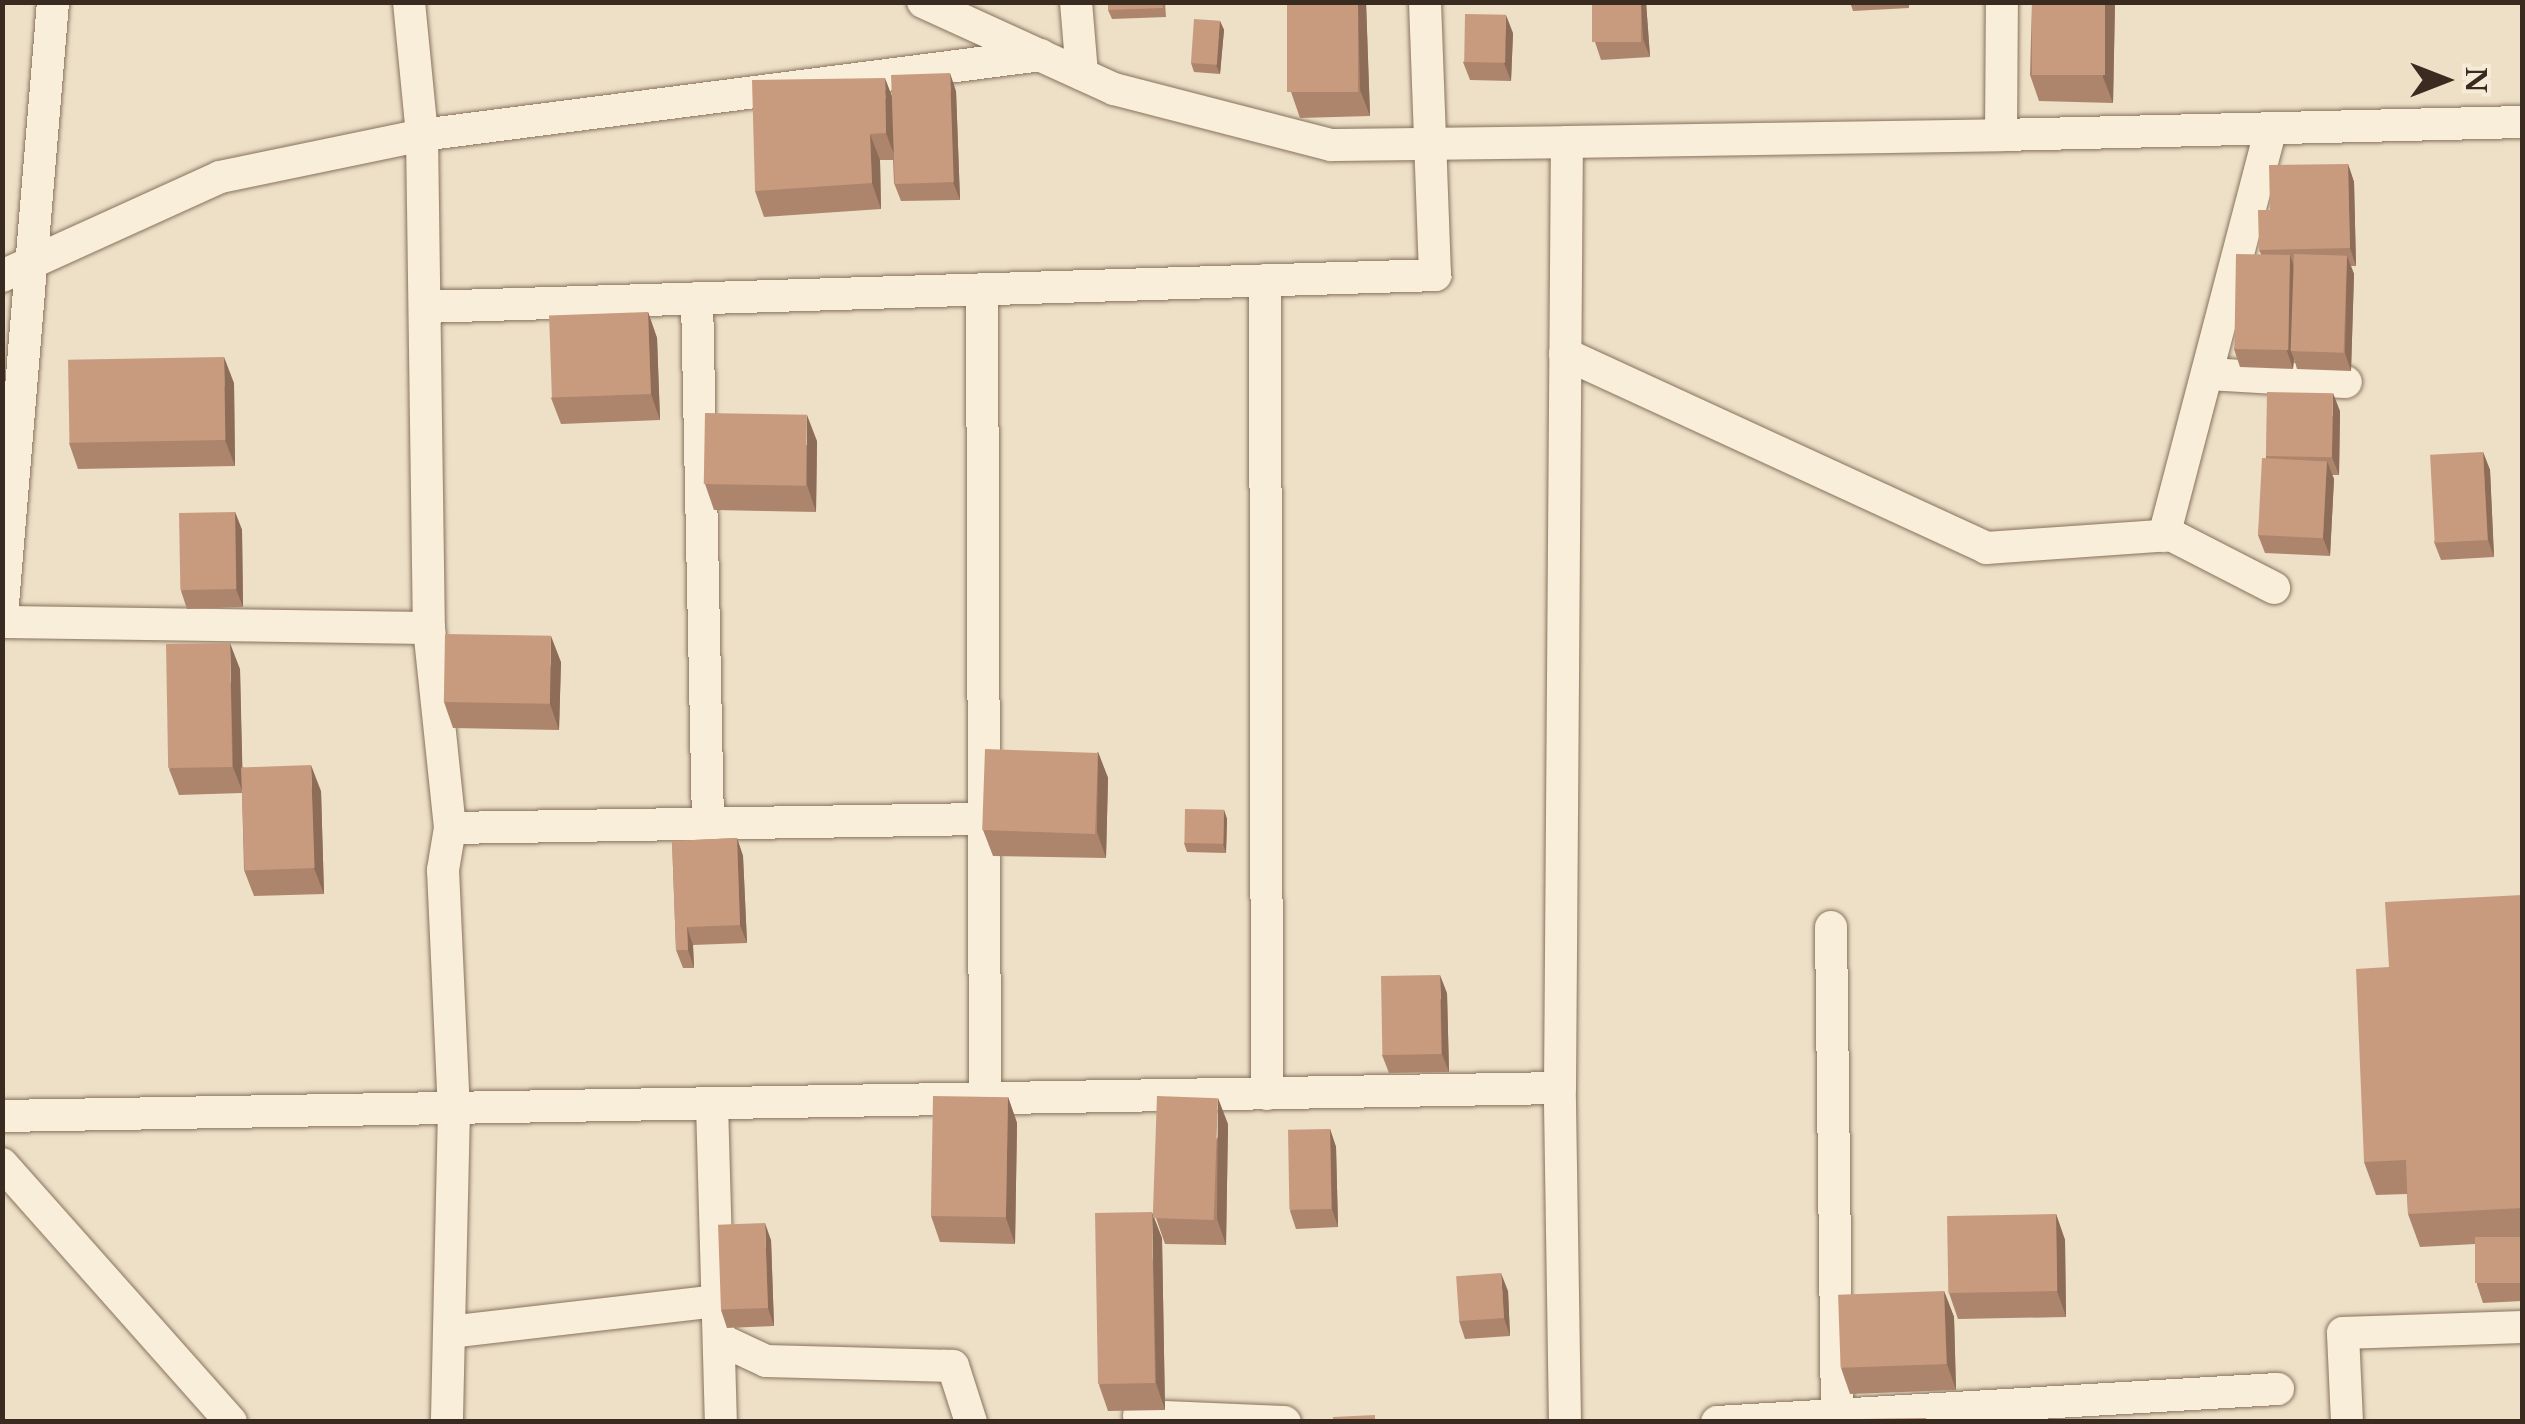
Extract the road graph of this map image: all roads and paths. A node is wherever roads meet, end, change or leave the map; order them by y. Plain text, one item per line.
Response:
1 (53, 2) edge
2 (409, 2) edge
3 (924, 2) edge
4 (1076, 2) edge
5 (1425, 2) edge
6 (2002, 2) edge
7 (1040, 55) junction
8 (1082, 74) junction
9 (2522, 122) edge
10 (2272, 129) junction
11 (422, 135) junction
12 (2001, 135) junction
13 (1568, 142) junction
14 (1428, 144) junction
15 (18, 270) edge
16 (1266, 280) junction
17 (982, 289) junction
18 (698, 298) junction
19 (425, 307) junction
20 (1566, 354) junction
21 (2207, 374) junction
22 (2346, 382) dead end
23 (2164, 536) junction
24 (5, 560) edge
25 (2274, 588) dead end
26 (2, 619) edge
27 (429, 628) junction
28 (984, 819) junction
29 (708, 824) junction
30 (450, 828) junction
31 (1831, 927) dead end
32 (1560, 1088) junction
33 (1267, 1094) junction
34 (986, 1099) junction
35 (712, 1104) junction
36 (454, 1109) junction
37 (2, 1116) edge
38 (2, 1164) edge
39 (718, 1301) junction
40 (2522, 1326) edge
41 (448, 1332) junction
42 (719, 1340) junction
43 (2278, 1388) dead end
44 (1837, 1413) junction
45 (1140, 1416) dead end
46 (1264, 1421) edge
47 (231, 1422) edge
48 (447, 1422) edge
49 (721, 1422) edge
50 (970, 1422) edge
51 (1285, 1422) edge
52 (1565, 1422) edge
53 (1717, 1422) edge
54 (2347, 1422) edge

1 - 15 street
2 - 11 street
3 - 7 street
4 - 8 street
5 - 14 street
6 - 12 street
7 - 8 street
7 - 11 street
8 - 14 street
9 - 10 street
10 - 12 street
10 - 21 street
11 - 15 street
11 - 19 street
12 - 13 street
13 - 14 street
13 - 20 street
14 - 16 street
15 - 24 street
16 - 17 street
16 - 33 street
17 - 18 street
17 - 28 street
18 - 19 street
18 - 29 street
19 - 27 street
20 - 23 street
20 - 32 street
21 - 22 street
21 - 23 street
23 - 25 street
24 - 26 street
26 - 27 street
27 - 30 street
28 - 29 street
28 - 34 street
29 - 30 street
30 - 36 street
31 - 44 street
32 - 33 street
32 - 52 street
33 - 34 street
34 - 35 street
35 - 36 street
35 - 39 street
36 - 37 street
36 - 41 street
38 - 47 street
39 - 41 street
39 - 42 street
40 - 54 street
41 - 48 street
42 - 49 street
42 - 50 street
43 - 44 street
44 - 53 street
45 - 46 street
46 - 51 street

